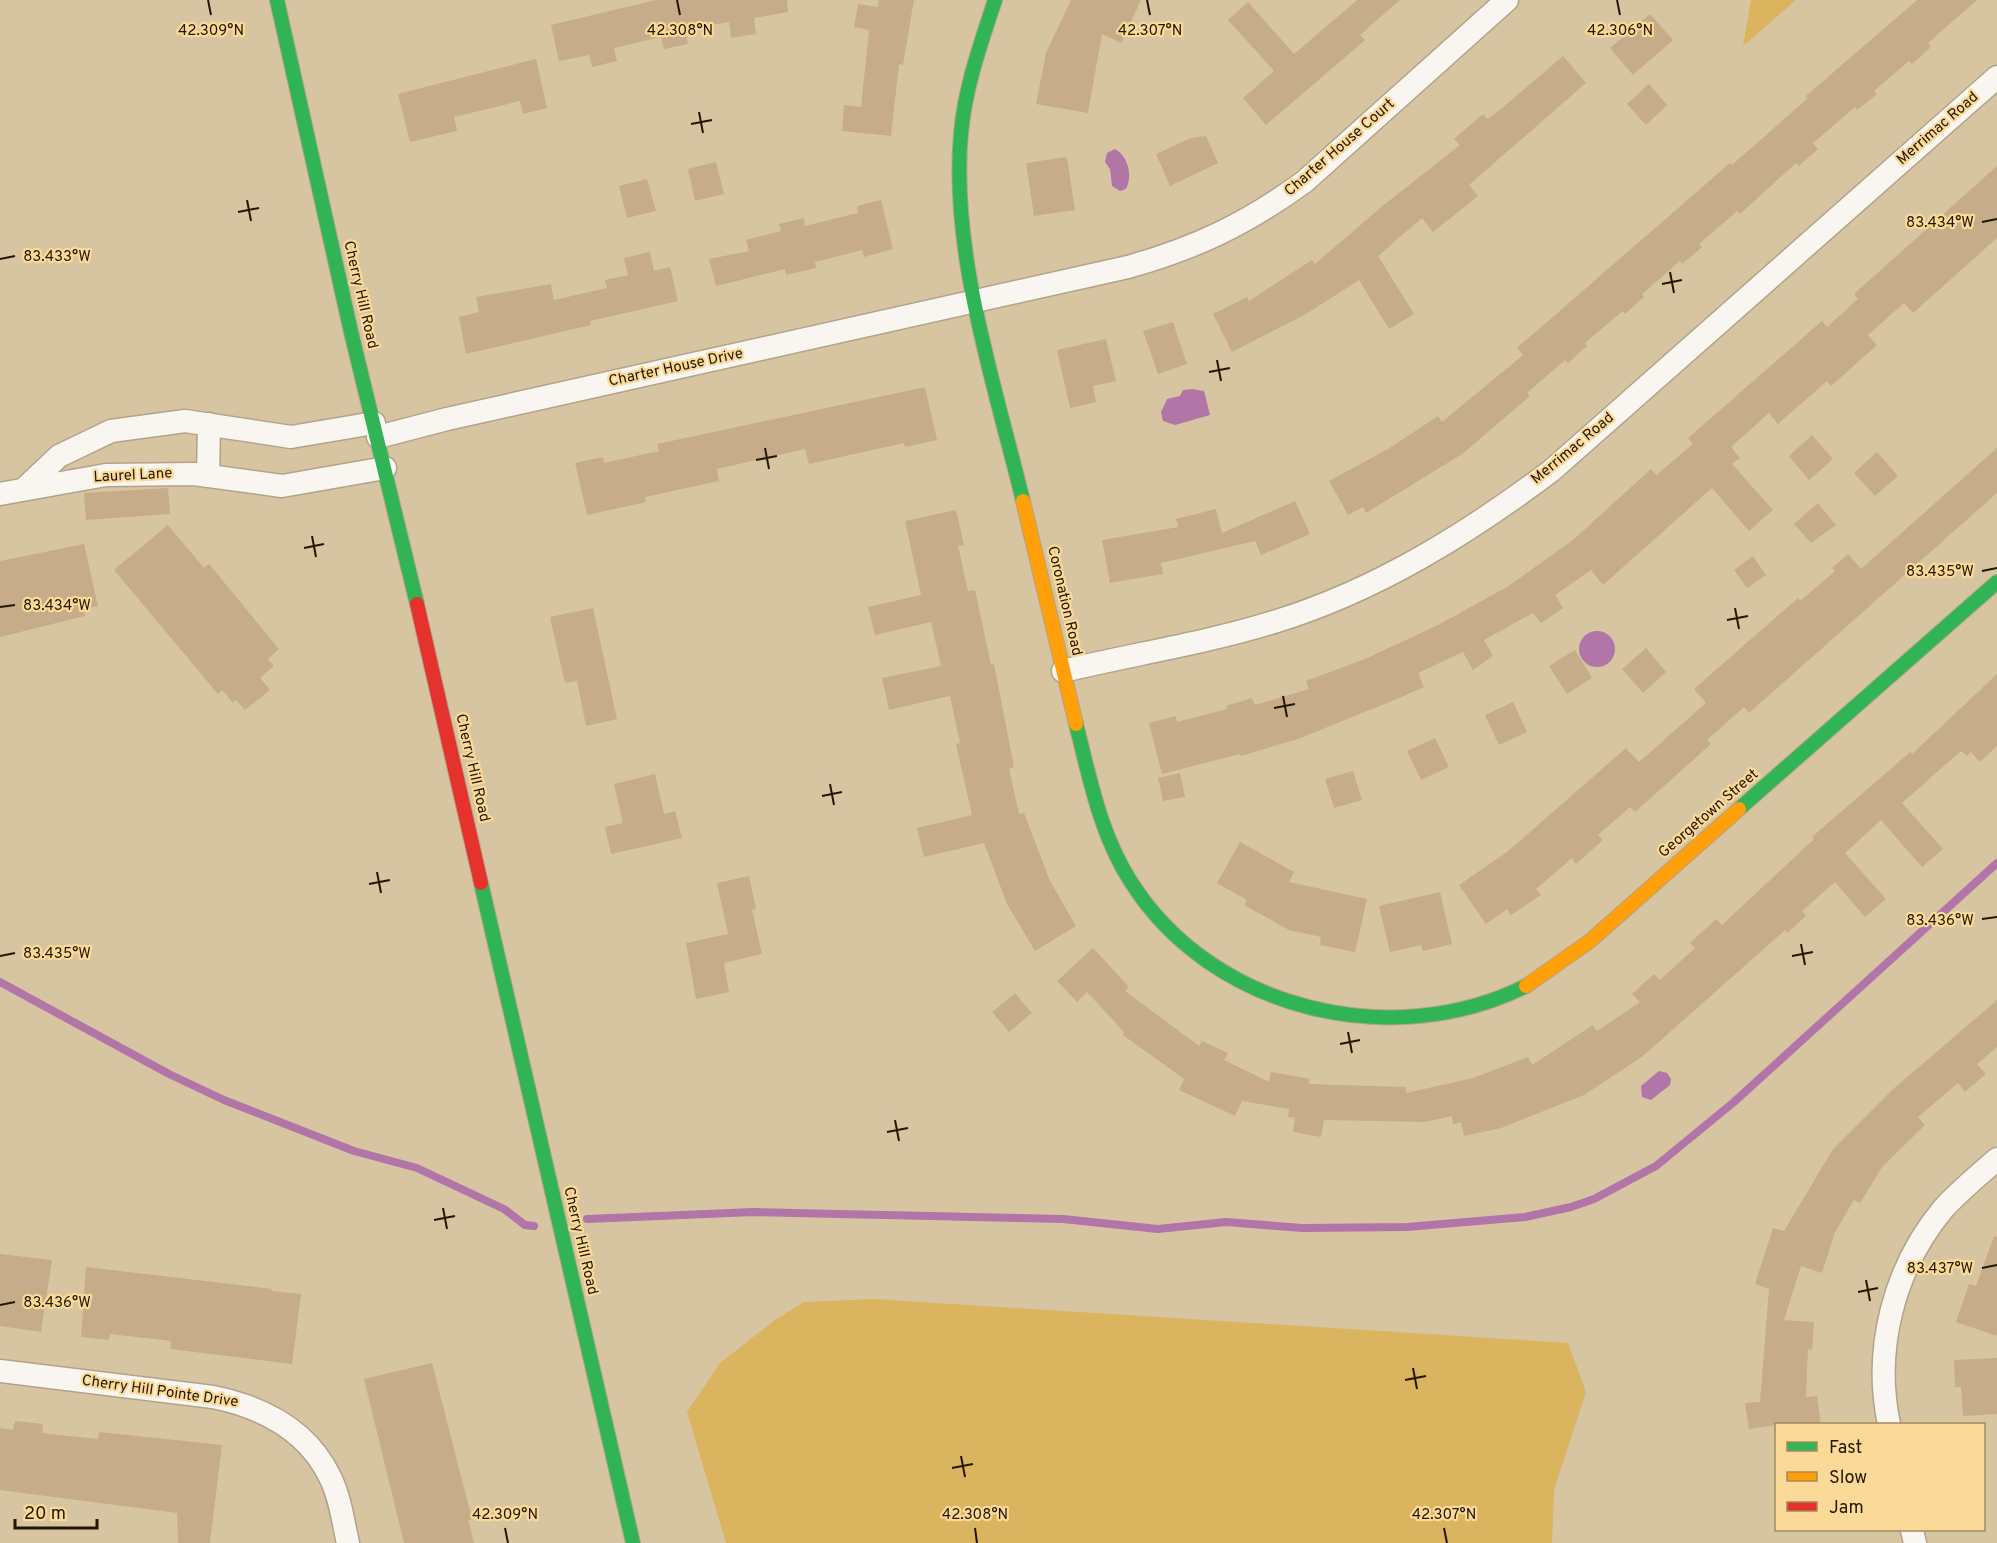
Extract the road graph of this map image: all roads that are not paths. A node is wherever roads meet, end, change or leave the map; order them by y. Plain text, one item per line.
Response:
1 (277, 0) edge
2 (995, 0) edge
3 (1507, 0) edge
4 (1997, 77) edge
5 (975, 302) junction
6 (209, 424) junction
7 (376, 430) junction
8 (385, 468) junction
9 (208, 476) junction
10 (24, 489) junction
11 (0, 494) edge
12 (1997, 582) edge
13 (1064, 671) junction
14 (1413, 1018) joint
15 (1997, 1159) edge
16 (0, 1371) edge
17 (1889, 1423) edge
18 (348, 1543) edge
19 (633, 1543) edge

1 - 7 street, Cherry Hill Road
2 - 5 street, Coronation Road
3 - 5 street, Charter House Court
4 - 13 street, Merrimac Road
5 - 7 street, Charter House Drive
5 - 13 street, Coronation Road
6 - 7 street
6 - 9 street
6 - 10 street
7 - 8 street, Cherry Hill Road
8 - 9 street, Laurel Lane
8 - 19 street, Cherry Hill Road
9 - 10 street, Laurel Lane
10 - 11 street, Laurel Lane
12 - 14 street, Georgetown Street
13 - 14 street, Coronation Road
15 - 17 street
16 - 18 street, Cherry Hill Pointe Drive

